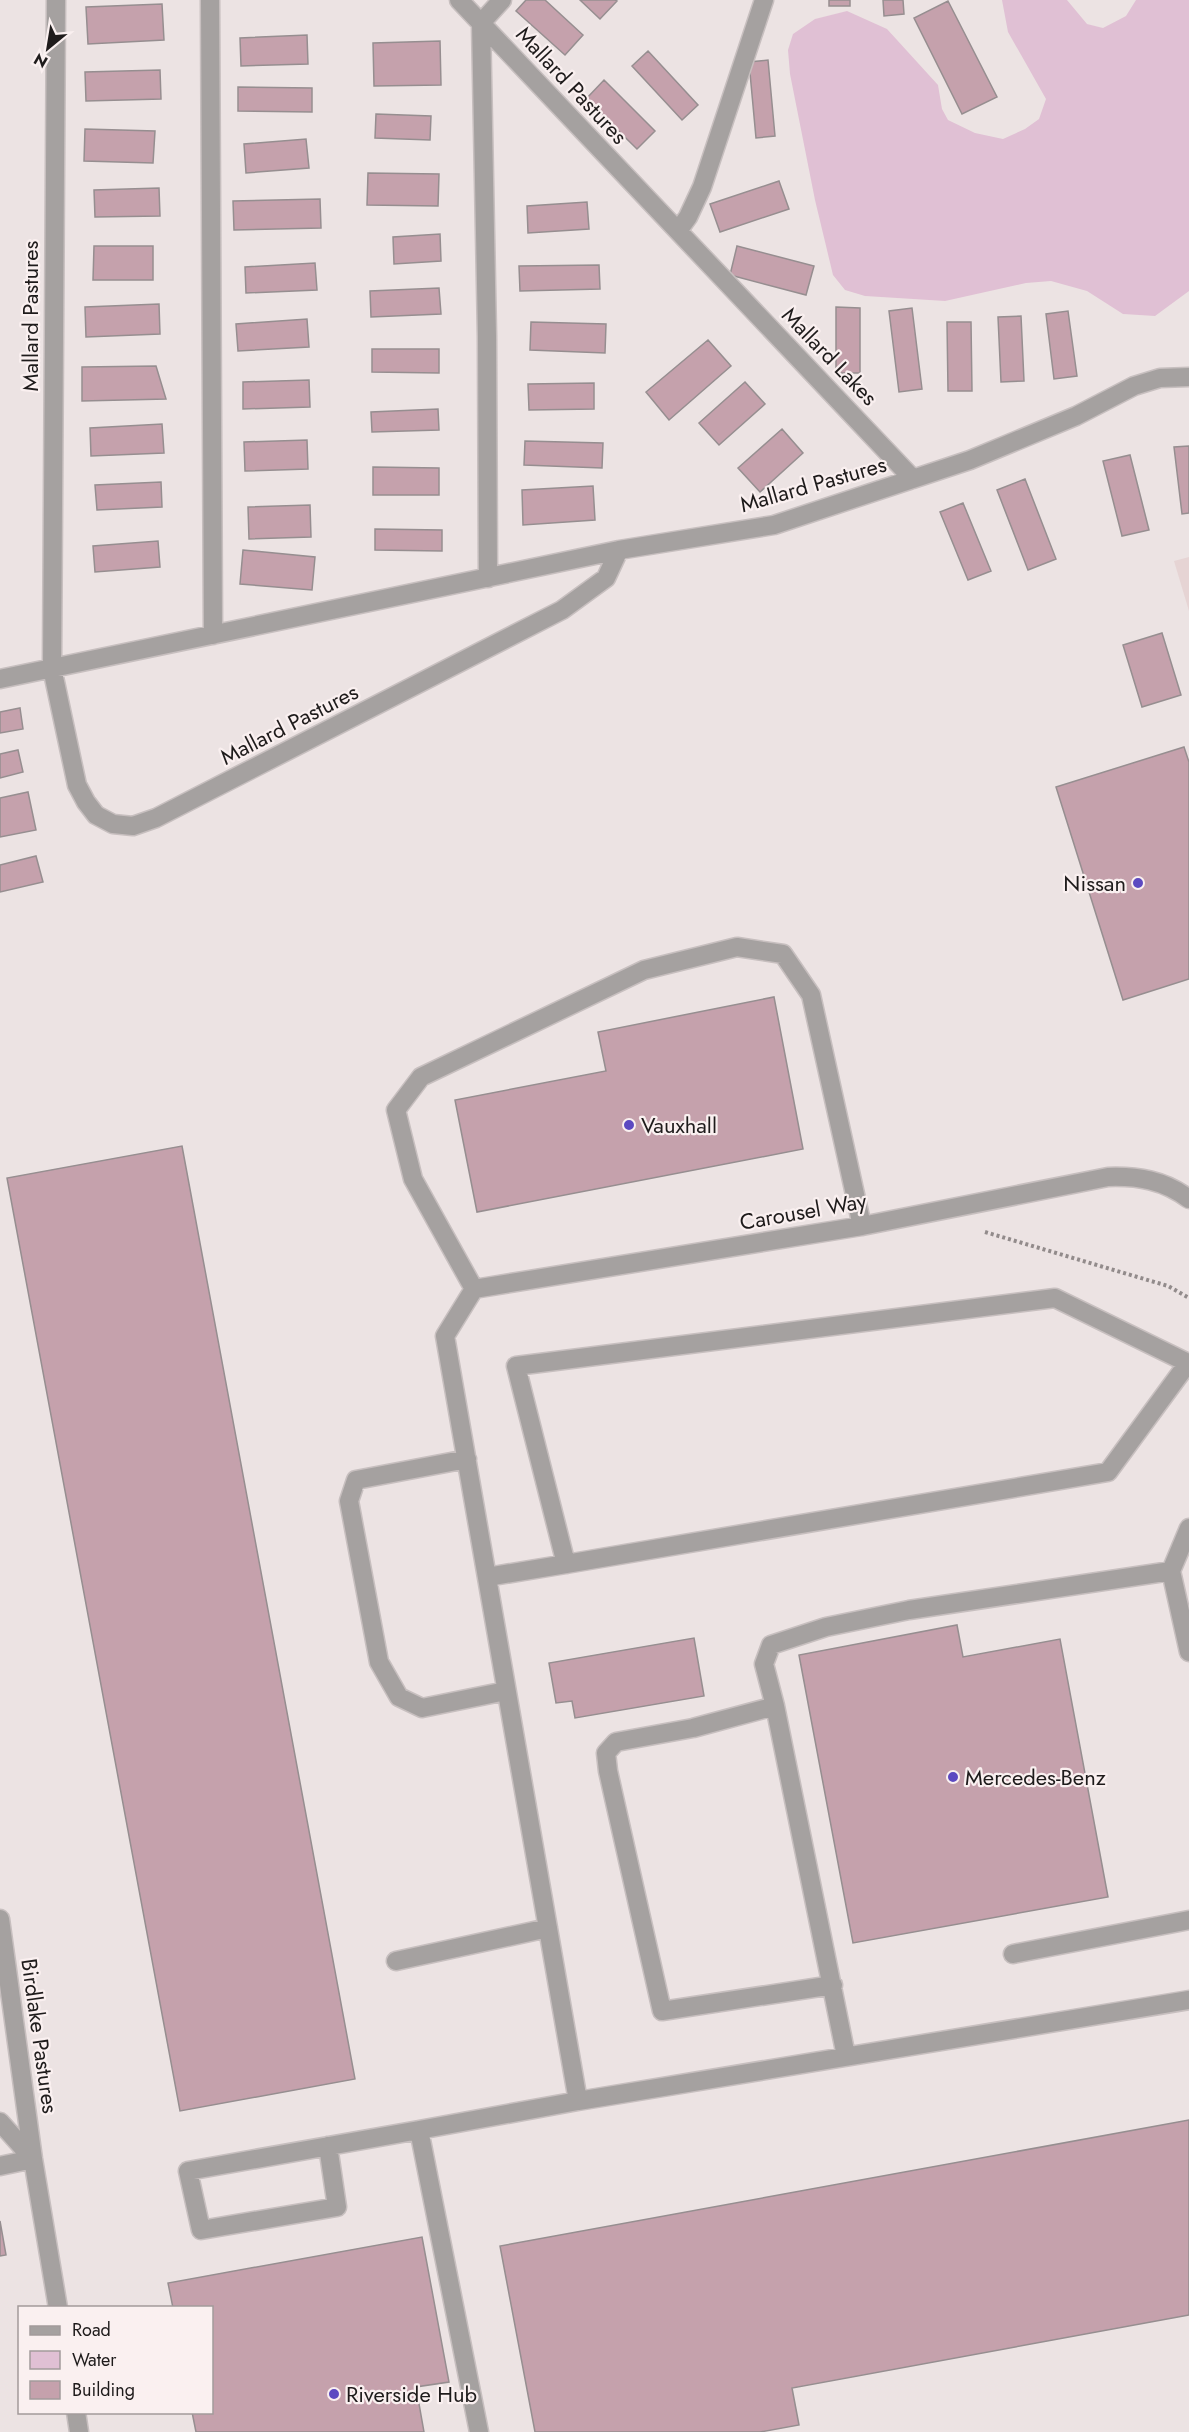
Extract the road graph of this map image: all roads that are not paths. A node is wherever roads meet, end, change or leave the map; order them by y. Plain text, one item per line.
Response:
1 (56, 0) edge
2 (210, 0) edge
3 (459, 0) edge
4 (502, 0) edge
5 (764, 0) edge
6 (481, 23) junction
7 (678, 231) junction
8 (1189, 377) edge
9 (913, 479) junction
10 (619, 550) junction
11 (488, 578) junction
12 (213, 635) junction
13 (52, 668) junction
14 (0, 679) edge
15 (1189, 1199) edge
16 (862, 1226) junction
17 (474, 1289) junction
18 (466, 1459) junction
19 (1189, 1528) edge
20 (566, 1564) junction
21 (1171, 1571) junction
22 (487, 1576) junction
23 (1189, 1652) edge
24 (506, 1691) junction
25 (775, 1706) junction
26 (0, 1919) edge
27 (1189, 1920) edge
28 (548, 1929) junction
29 (1013, 1954) dead end
30 (396, 1960) dead end
31 (833, 1985) junction
32 (1189, 2000) edge
33 (846, 2056) junction
34 (578, 2102) junction
35 (0, 2122) edge
36 (419, 2130) junction
37 (328, 2146) junction
38 (33, 2159) junction
39 (0, 2166) edge
40 (58, 2306) edge
41 (76, 2414) edge
42 (79, 2432) edge
43 (479, 2432) edge

1 - 13 street, Mallard Pastures
2 - 12 street
3 - 6 street, Mallard Pastures
4 - 6 street, Mallard Pastures
5 - 7 street
6 - 7 street, Mallard Pastures
6 - 11 street, Mallard Pastures
7 - 9 street, Mallard Lakes
8 - 9 street
9 - 10 street, Mallard Pastures
10 - 11 street, Mallard Pastures
10 - 13 street, Mallard Pastures
11 - 12 street, Mallard Pastures
12 - 13 street, Mallard Pastures
13 - 14 street, Mallard Pastures
15 - 16 street, Carousel Way
16 - 17 street, Carousel Way
16 - 17 street
17 - 18 street
18 - 22 street
18 - 24 street
19 - 21 street
20 - 20 street
20 - 22 street
21 - 23 street
21 - 25 street
22 - 24 street
24 - 28 street
25 - 31 street
25 - 31 street
26 - 38 street, Birdlake Pastures
27 - 29 street
28 - 30 street
28 - 34 street
31 - 33 street
32 - 33 street
33 - 34 street
34 - 36 street
35 - 38 street, Birdlake Pastures
36 - 37 street
36 - 43 street
37 - 37 street
38 - 39 street
38 - 40 street
41 - 42 street

